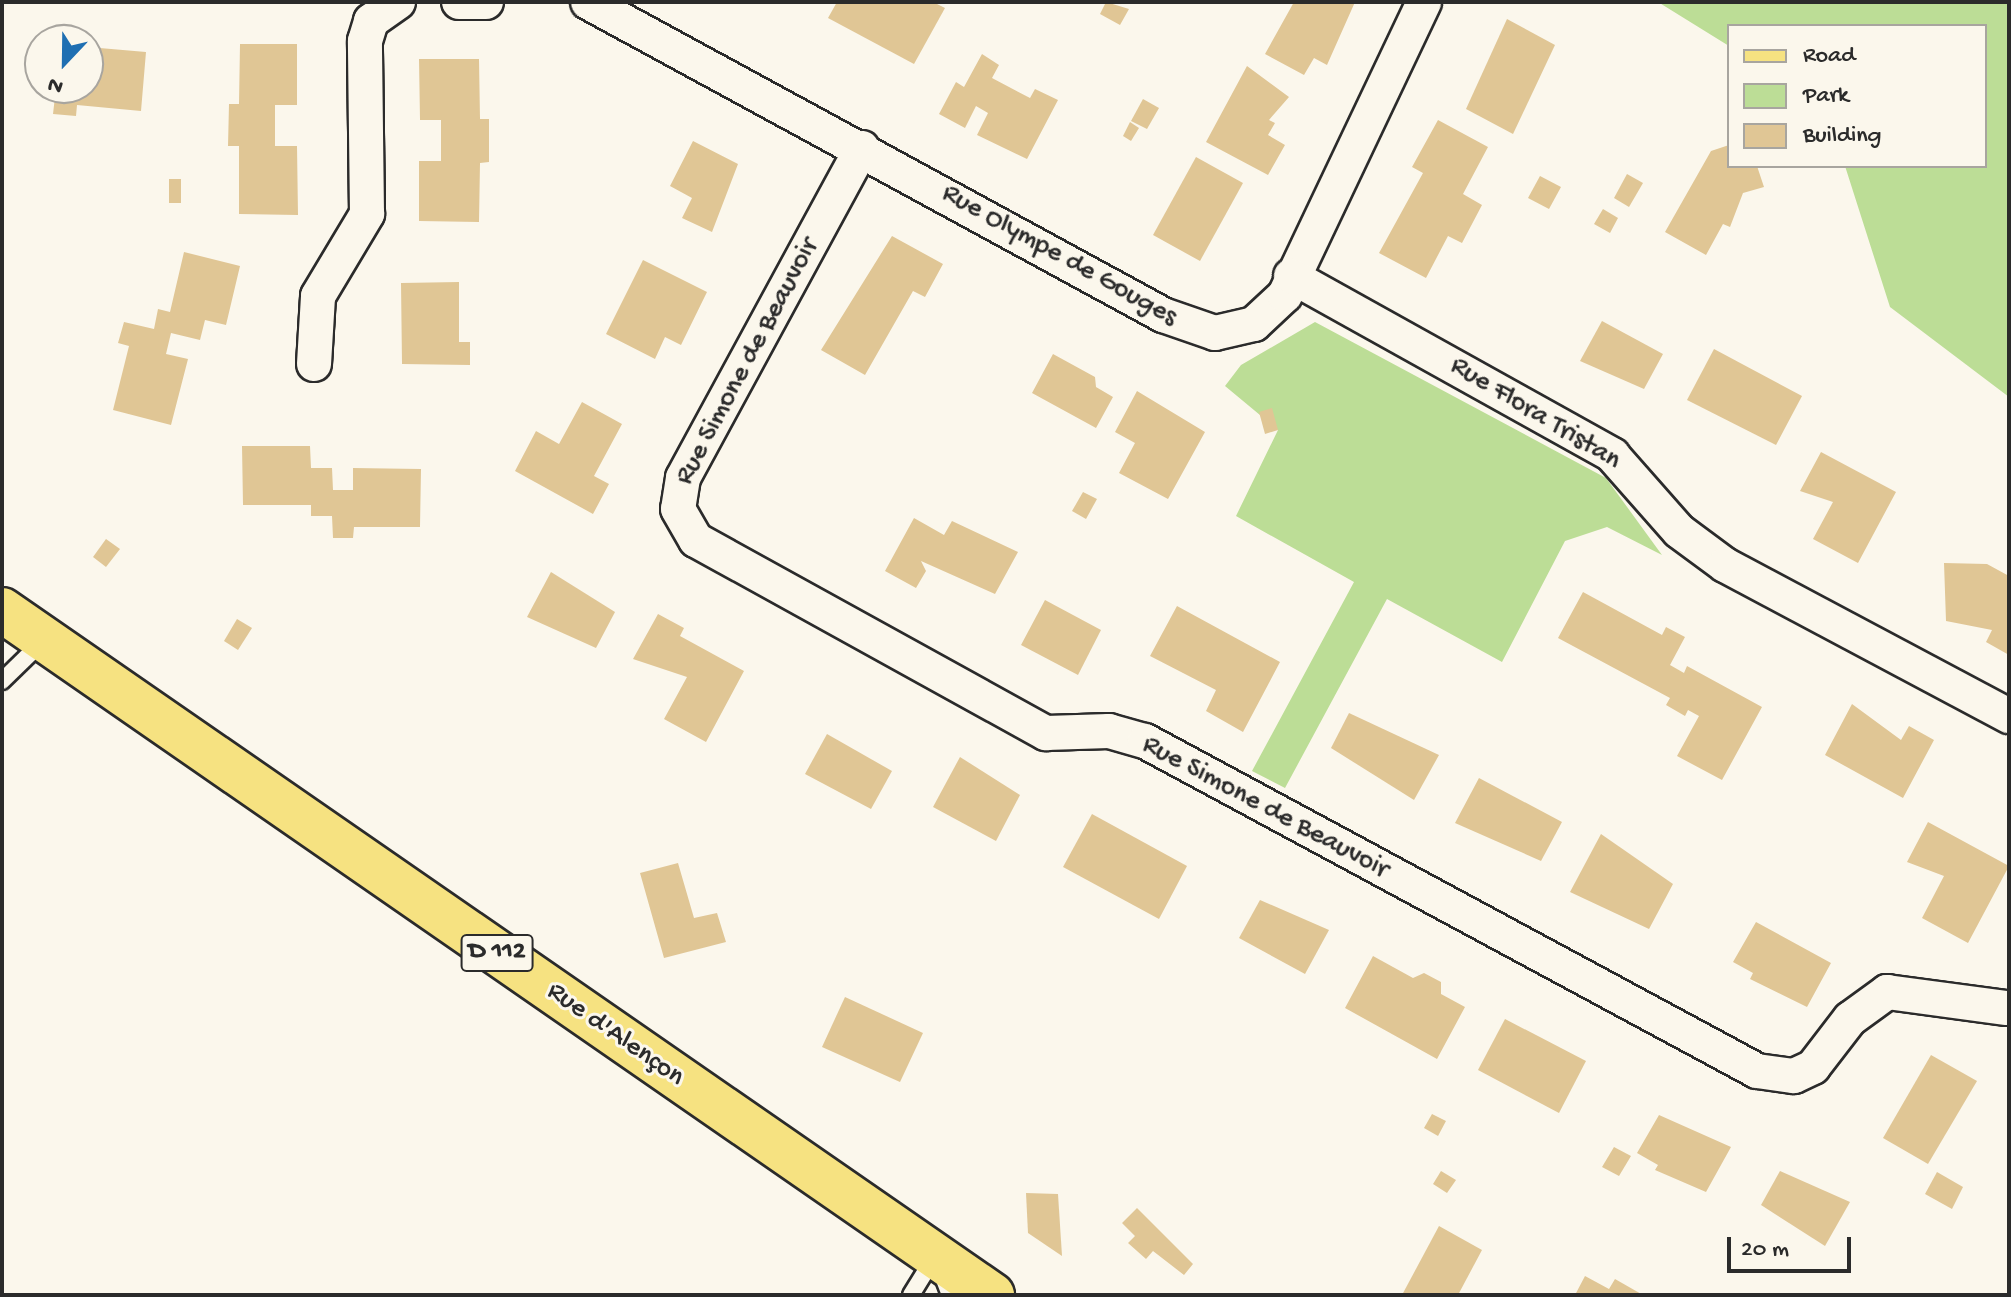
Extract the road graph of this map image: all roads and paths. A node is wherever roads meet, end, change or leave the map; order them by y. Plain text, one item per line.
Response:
1 (459, 2) edge
2 (486, 2) edge
3 (588, 2) edge
4 (1424, 2) edge
5 (372, 8) edge
6 (862, 148) junction
7 (1291, 276) junction
8 (314, 364) dead end
9 (2, 610) edge
10 (44, 640) junction
11 (2, 681) edge
12 (2009, 716) edge
13 (2008, 1005) edge
14 (943, 1275) edge
15 (911, 1295) edge
16 (992, 1295) edge

1 - 2 street
3 - 6 street, Rue Olympe de Gouges
4 - 7 street, Rue Olympe de Gouges
5 - 8 street
6 - 7 street, Rue Olympe de Gouges
6 - 13 street, Rue Simone de Beauvoir
7 - 12 street, Rue Flora Tristan
9 - 10 main road, Rue d'Alençon / D 112
10 - 11 lane
10 - 14 main road, Rue d'Alençon / D 112
14 - 15 lane
14 - 16 main road, Rue d'Alençon / D 112

